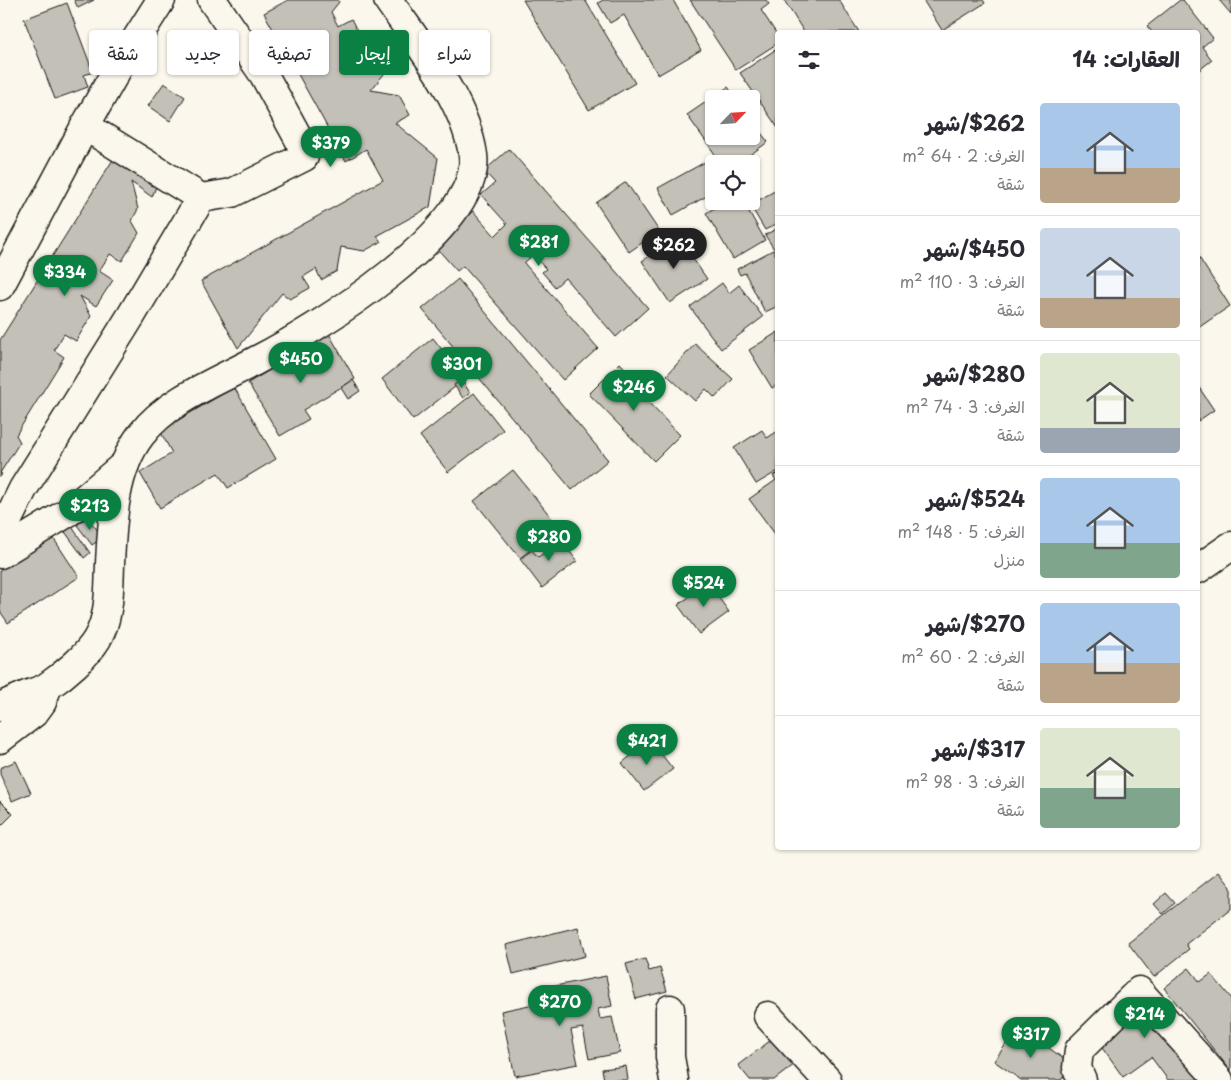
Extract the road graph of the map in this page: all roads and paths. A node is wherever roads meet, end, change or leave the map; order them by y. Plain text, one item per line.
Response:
1 (161, 0) edge
2 (212, 0) edge
3 (388, 0) edge
4 (85, 126) junction
5 (202, 198) junction
6 (0, 286) edge
7 (125, 464) junction
8 (0, 536) edge
9 (1231, 546) edge
10 (0, 554) edge
11 (1200, 568) edge
12 (47, 688) junction
13 (0, 707) edge
14 (0, 739) edge
15 (670, 1009) dead end
16 (768, 1016) dead end
17 (674, 1080) edge
18 (828, 1080) edge
19 (1082, 1080) edge
20 (1219, 1080) edge

1 - 4 street
2 - 5 street
3 - 7 street
4 - 5 street
4 - 6 street
5 - 8 street
7 - 10 street
7 - 12 street
9 - 11 street
12 - 13 street
12 - 14 street
15 - 17 street
16 - 18 street
19 - 20 street

